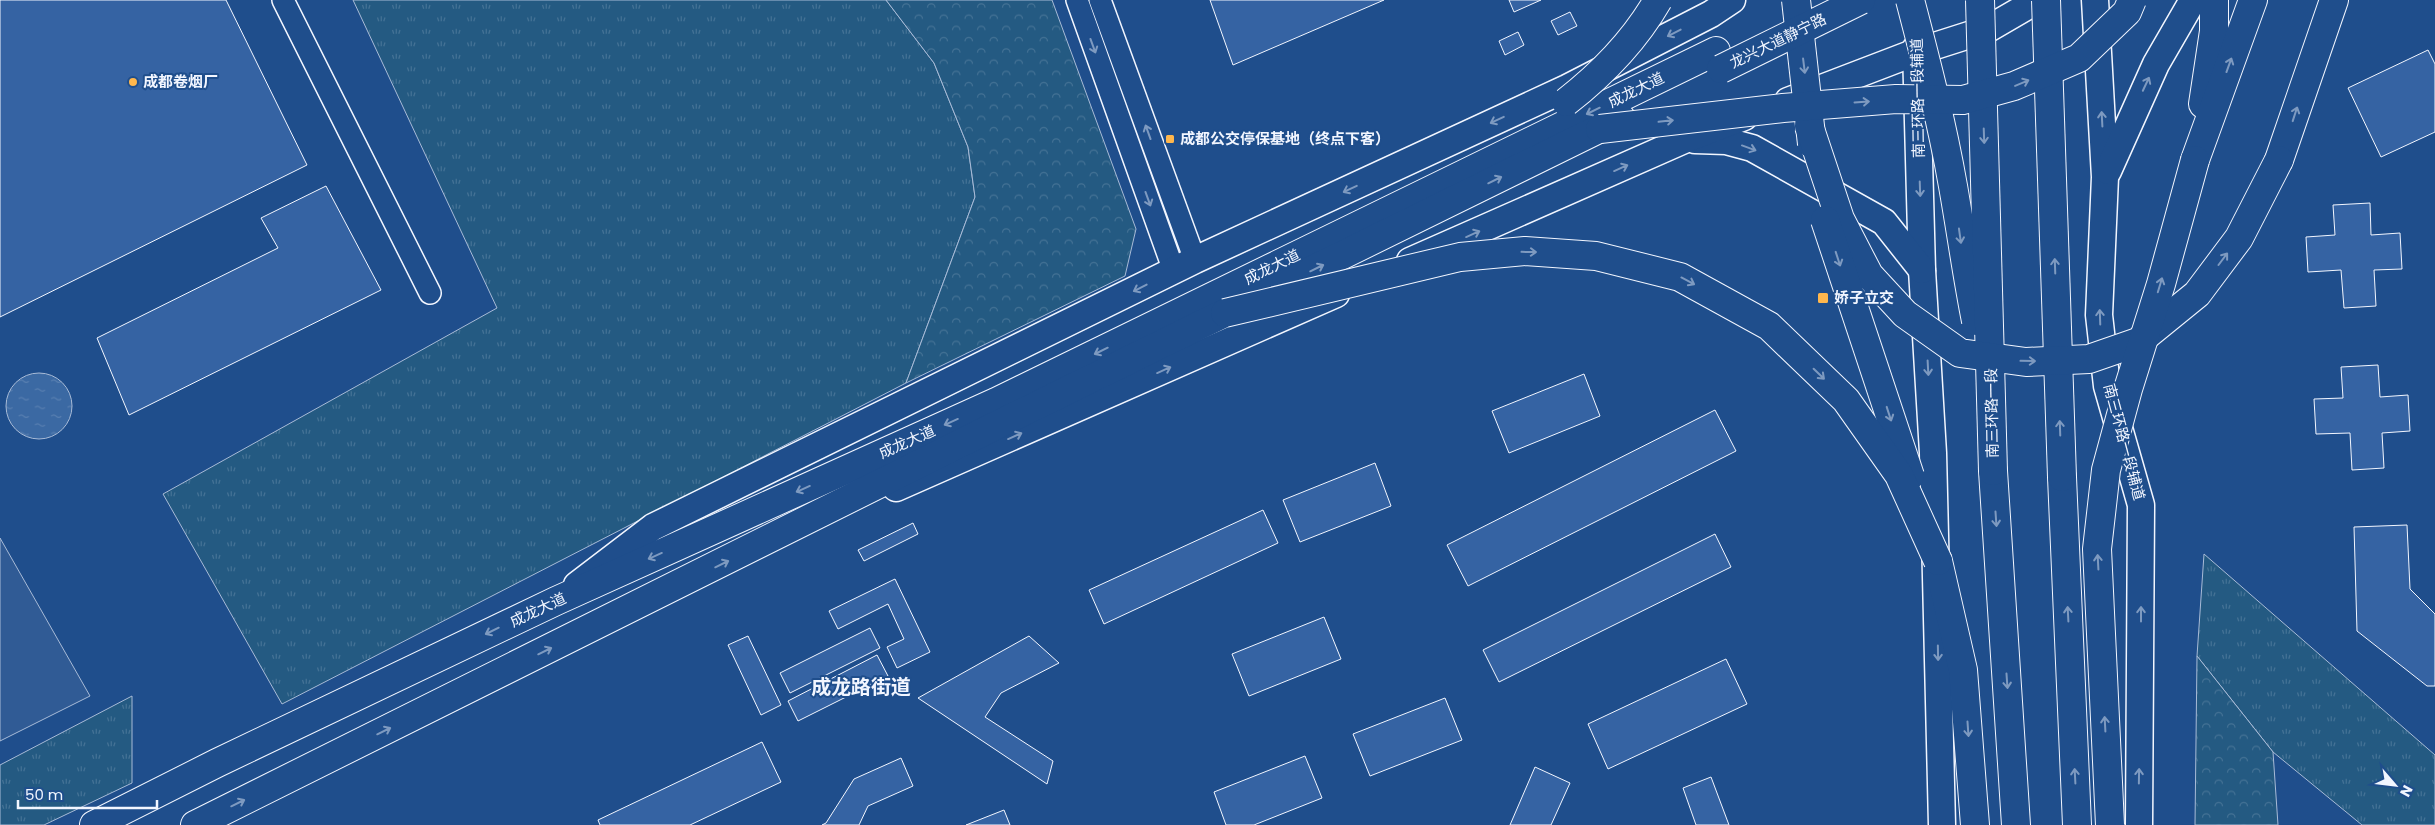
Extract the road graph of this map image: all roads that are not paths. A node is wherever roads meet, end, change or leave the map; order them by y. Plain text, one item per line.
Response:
1 (283, 0) edge
2 (1077, 0) edge
3 (1100, 0) edge
4 (1658, 0) edge
5 (1796, 0) edge
6 (1820, 0) edge
7 (1861, 0) edge
8 (1910, 0) edge
9 (1918, 0) edge
10 (1980, 0) edge
11 (2038, 0) edge
12 (2046, 0) edge
13 (2095, 0) edge
14 (2132, 0) edge
15 (2193, 0) edge
16 (2214, 0) edge
17 (2253, 0) edge
18 (2334, 0) edge
19 (1722, 5) edge
20 (1916, 52) junction
21 (1718, 60) junction
22 (1809, 126) junction
23 (1600, 129) junction
24 (1684, 140) junction
25 (2195, 160) junction
26 (2105, 177) junction
27 (1184, 265) junction
28 (1922, 270) junction
29 (430, 293) dead end
30 (1219, 305) junction
31 (1992, 405) junction
32 (1001, 411) junction
33 (793, 529) junction
34 (1938, 560) junction
35 (556, 601) junction
36 (94, 825) edge
37 (195, 825) edge
38 (1942, 825) edge
39 (1975, 825) edge
40 (2016, 825) edge
41 (2077, 825) edge
42 (2110, 825) edge
43 (2139, 825) edge

1 - 29 street
2 -> 27 street
27 -> 3 street
4 - 30 highway, bridge
5 -> 22 highway, bridge
6 - 21 highway, 龙兴大道静宁路
7 - 21 highway, 龙兴大道静宁路, bridge
8 -> 31 highway, bridge
9 - 20 main road, 南三环路一段辅道
10 -> 31 highway, 南三环路一段, bridge
11 - 20 main road
41 -> 12 highway, bridge
26 -> 13 main road, 南三环路一段辅道
23 -> 14 highway, bridge
26 -> 15 main road
16 - 25 highway
25 -> 17 highway
22 -> 18 highway, bridge
19 -> 27 main road
20 - 24 main road
20 -> 28 main road, 南三环路一段辅道
21 - 23 highway, 成龙大道, bridge
21 -> 30 highway, 成龙大道
22 -> 34 highway, bridge
30 -> 23 highway, 成龙大道, bridge
24 -> 28 main road
33 -> 24 main road
42 -> 25 highway, bridge
43 -> 26 main road, 南三环路一段辅道
27 -> 35 main road
28 -> 38 main road, 南三环路一段辅道
30 - 32 highway, 成龙大道
30 -> 34 highway, bridge
31 -> 40 highway, 南三环路一段, bridge
32 - 33 highway, 成龙大道
32 -> 35 highway, 成龙大道
37 -> 33 highway, 成龙大道
34 -> 39 highway
35 -> 36 highway, 成龙大道

